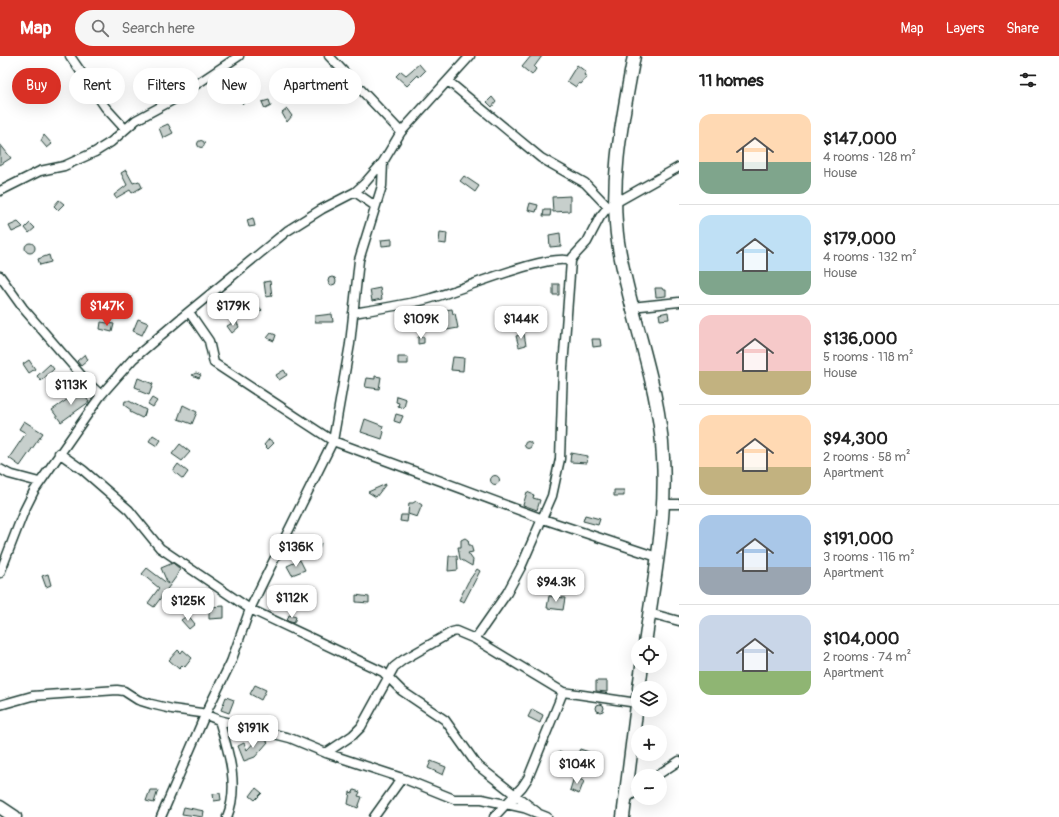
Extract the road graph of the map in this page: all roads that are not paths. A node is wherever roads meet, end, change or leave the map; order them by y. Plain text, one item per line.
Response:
1 (70, 56) edge
2 (239, 56) edge
3 (329, 56) edge
4 (470, 56) edge
5 (634, 56) edge
6 (448, 81) junction
7 (126, 129) junction
8 (401, 132) junction
9 (383, 162) junction
10 (679, 167) edge
11 (0, 191) edge
12 (355, 192) junction
13 (612, 205) junction
14 (375, 206) junction
15 (571, 261) junction
16 (0, 276) edge
17 (679, 302) edge
18 (631, 307) junction
19 (189, 312) junction
20 (353, 313) junction
21 (101, 395) junction
22 (333, 441) junction
23 (59, 453) junction
24 (0, 469) edge
25 (39, 482) junction
26 (662, 504) junction
27 (679, 504) edge
28 (543, 519) junction
29 (657, 557) junction
30 (0, 573) edge
31 (250, 609) junction
32 (649, 612) junction
33 (679, 621) edge
34 (646, 637) edge
35 (475, 639) junction
36 (388, 676) junction
37 (563, 692) junction
38 (631, 699) edge
39 (0, 704) edge
40 (205, 715) junction
41 (636, 717) edge
42 (219, 720) junction
43 (326, 753) junction
44 (679, 761) edge
45 (667, 769) edge
46 (402, 778) junction
47 (516, 794) junction
48 (631, 795) edge
49 (625, 800) junction
50 (505, 804) junction
51 (0, 807) edge
52 (537, 812) junction
53 (15, 817) edge
54 (161, 817) edge
55 (228, 817) edge
56 (374, 817) edge
57 (494, 817) edge
58 (547, 817) edge
59 (623, 817) edge

1 - 7 street
2 - 7 street
3 - 8 street
4 - 6 street
5 - 13 street
6 - 8 street
6 - 13 street
7 - 11 street
8 - 9 street
9 - 12 street
9 - 14 street
10 - 13 street
12 - 14 street
12 - 19 street
13 - 15 street
13 - 18 street
14 - 20 street
15 - 20 street
15 - 28 street
16 - 21 street
17 - 18 street
18 - 26 street
19 - 21 street
19 - 22 street
20 - 22 street
21 - 23 street
22 - 28 street
22 - 31 street
23 - 25 street
23 - 31 street
24 - 25 street
25 - 30 street
26 - 27 street
26 - 29 street
28 - 29 street
28 - 35 street
29 - 32 street
31 - 36 street
31 - 40 street
32 - 33 street
32 - 34 street
35 - 36 street
35 - 37 street
36 - 43 street
36 - 47 street
37 - 38 street
37 - 47 street
39 - 40 street
40 - 42 street
40 - 54 street
41 - 49 street
42 - 43 street
42 - 55 street
43 - 46 street
44 - 45 street
46 - 50 street
46 - 56 street
47 - 50 street
47 - 52 street
48 - 49 street
49 - 59 street
50 - 52 street
50 - 57 street
51 - 53 street
52 - 58 street

